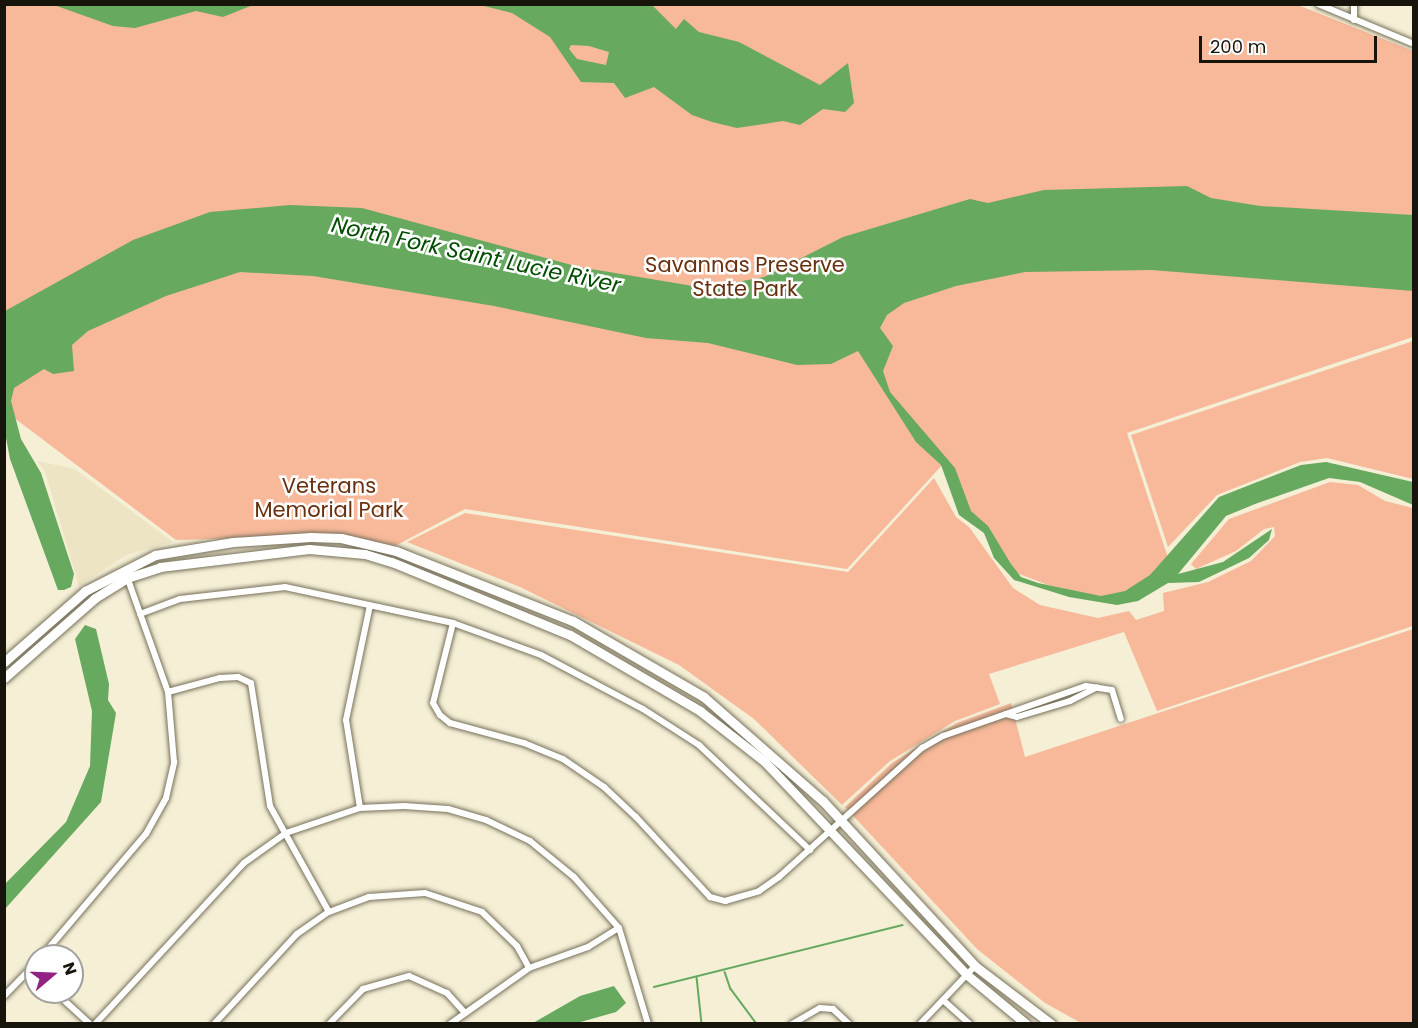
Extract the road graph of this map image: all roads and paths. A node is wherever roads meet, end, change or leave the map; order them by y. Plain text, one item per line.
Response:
1 (1318, 4) edge
2 (1354, 4) edge
3 (1354, 20) junction
4 (1413, 44) edge
5 (123, 568) junction
6 (127, 578) junction
7 (370, 605) junction
8 (140, 614) junction
9 (453, 623) junction
10 (4, 662) edge
11 (4, 678) edge
12 (1097, 687) junction
13 (168, 692) junction
14 (1058, 694) junction
15 (1061, 705) junction
16 (1005, 714) junction
17 (1121, 719) dead end
18 (360, 808) junction
19 (842, 822) junction
20 (833, 830) junction
21 (286, 833) junction
22 (810, 850) junction
23 (329, 912) junction
24 (620, 928) junction
25 (52, 944) edge
26 (975, 966) junction
27 (529, 968) junction
28 (966, 974) junction
29 (24, 979) edge
30 (4, 996) edge
31 (943, 1000) junction
32 (69, 1004) edge
33 (465, 1012) junction
34 (90, 1023) edge
35 (95, 1023) edge
36 (214, 1023) edge
37 (328, 1023) edge
38 (450, 1023) edge
39 (648, 1023) edge
40 (792, 1023) edge
41 (849, 1023) edge
42 (920, 1023) edge
43 (970, 1023) edge
44 (1026, 1023) edge
45 (1051, 1023) edge

1 - 3 street
2 - 3 street
3 - 4 street
5 - 6 street
5 - 10 main road
5 - 19 main road
6 - 8 street
6 - 11 main road
6 - 20 main road
7 - 8 street
7 - 9 street
7 - 18 street
8 - 13 street
9 - 22 street
9 - 22 street
12 - 14 street
12 - 15 street
12 - 17 street
13 - 21 street
13 - 25 street
14 - 15 street
14 - 16 street
15 - 16 street
16 - 19 street
18 - 21 street
18 - 24 street
19 - 20 street
19 - 26 main road
20 - 22 street
20 - 28 main road
21 - 23 street
21 - 35 street
23 - 27 street
23 - 36 street
24 - 27 street
24 - 39 street
26 - 28 street
26 - 45 main road
27 - 33 street
28 - 31 street
28 - 44 main road
29 - 30 street
31 - 42 street
31 - 43 street
32 - 34 street
33 - 37 street
33 - 38 street
40 - 41 street

